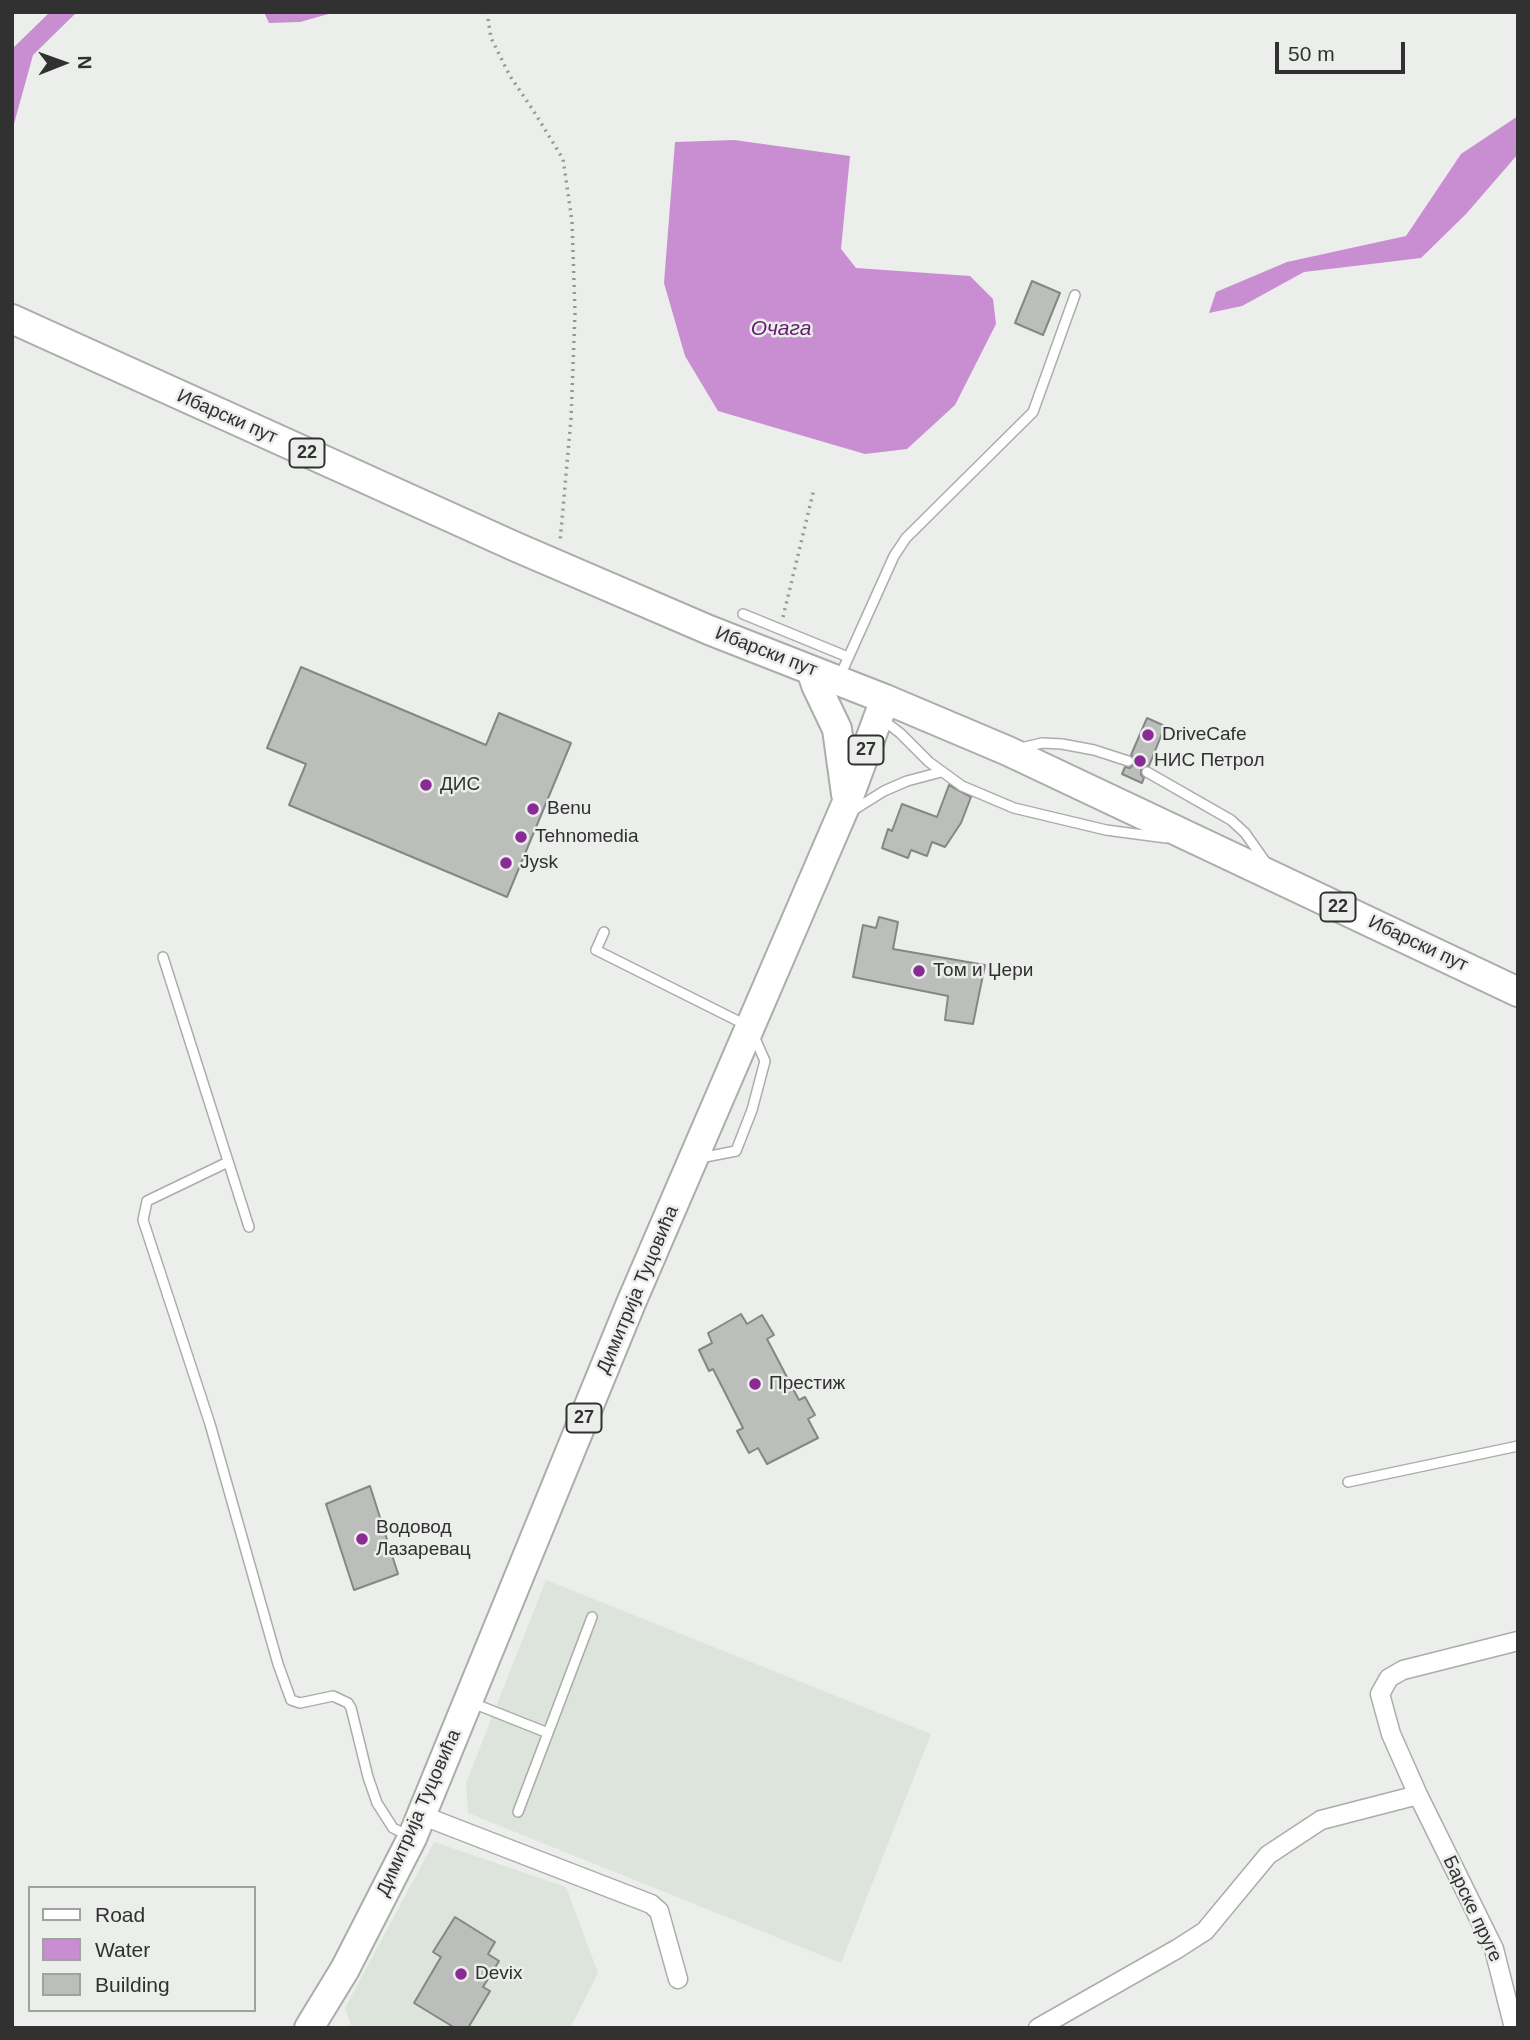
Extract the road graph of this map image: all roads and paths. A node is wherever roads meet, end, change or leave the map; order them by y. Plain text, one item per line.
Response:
1 (487, 12) edge
2 (1075, 295) dead end
3 (12, 319) edge
4 (814, 489) dead end
5 (558, 565) junction
6 (743, 614) dead end
7 (780, 629) junction
8 (843, 668) junction
9 (811, 670) junction
10 (882, 708) junction
11 (1008, 751) junction
12 (1128, 761) dead end
13 (942, 772) junction
14 (1147, 772) dead end
15 (843, 811) junction
16 (1197, 841) junction
17 (1275, 878) junction
18 (604, 932) dead end
19 (163, 957) dead end
20 (1518, 992) edge
21 (750, 1027) junction
22 (228, 1161) junction
23 (249, 1227) dead end
24 (1518, 1446) edge
25 (1348, 1482) dead end
26 (592, 1617) dead end
27 (1518, 1641) edge
28 (468, 1701) junction
29 (548, 1733) junction
30 (1418, 1795) junction
31 (518, 1812) dead end
32 (416, 1826) junction
33 (678, 1979) dead end
34 (309, 2028) edge
35 (1038, 2028) edge
36 (1514, 2028) edge

1 - 5 path
2 - 8 lane
3 - 5 main road, Ибарски пут / 22
4 - 7 path
5 - 9 main road, Ибарски пут / 22
6 - 7 lane
7 - 8 lane
8 - 9 main road, Ибарски пут / 22
8 - 10 main road, Ибарски пут / 22
9 - 15 main road
10 - 11 main road, Ибарски пут / 22
10 - 13 lane
10 - 15 main road, Димитрија Туцовића / 27
11 - 12 lane
11 - 16 main road, Ибарски пут / 22
13 - 15 lane
13 - 16 lane
14 - 17 lane
15 - 21 main road, Димитрија Туцовића / 27
16 - 17 main road, Ибарски пут / 22
17 - 20 main road, Ибарски пут / 22
18 - 21 lane
19 - 22 lane
21 - 28 main road, Димитрија Туцовића / 27
22 - 23 lane
22 - 32 lane
24 - 25 lane
26 - 29 lane
27 - 30 street, Барске пруге
28 - 29 lane
28 - 32 main road, Димитрија Туцовића / 27
29 - 31 lane
30 - 35 street
30 - 36 street, Барске пруге
32 - 33 street
32 - 34 main road, Димитрија Туцовића / 27

